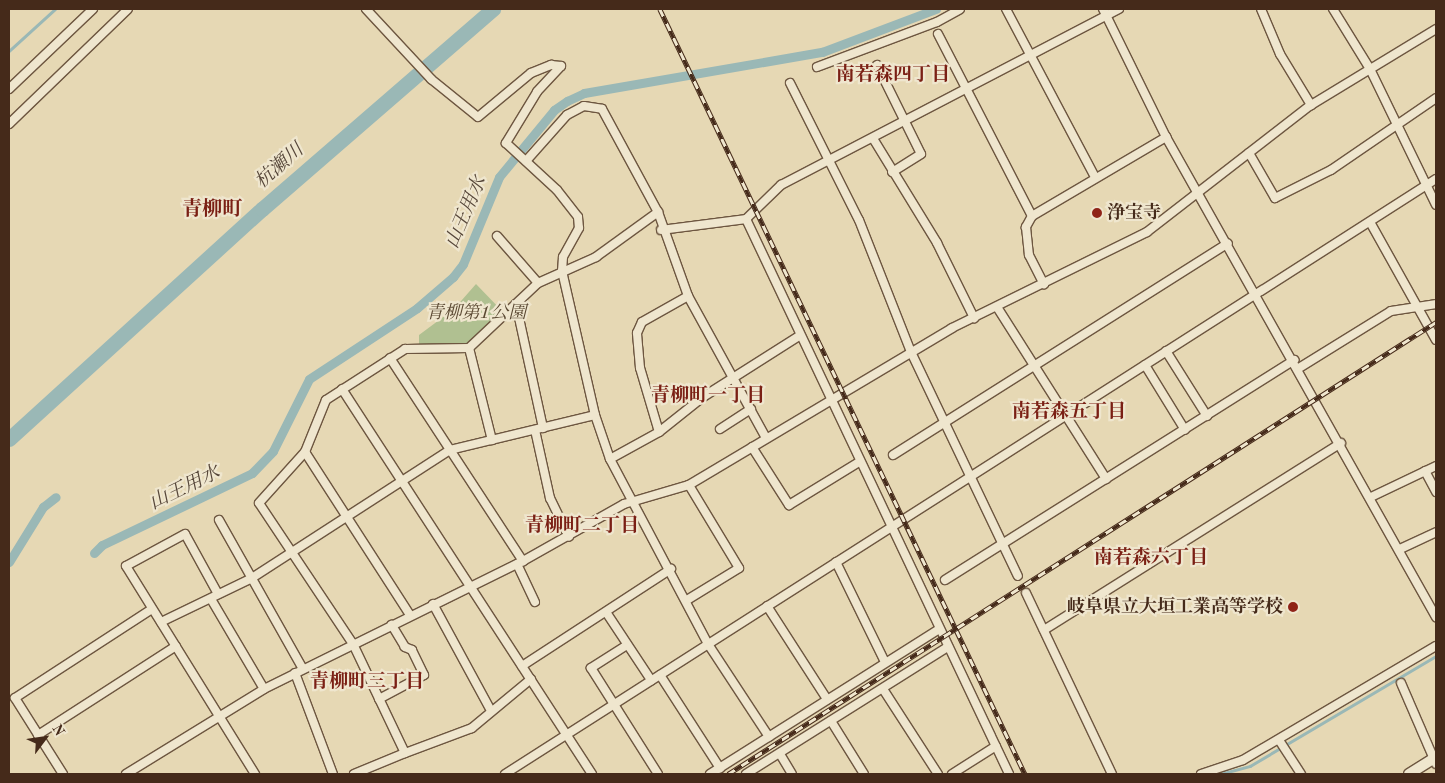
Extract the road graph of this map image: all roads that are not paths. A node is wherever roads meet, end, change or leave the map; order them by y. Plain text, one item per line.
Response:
1 (93, 9) edge
2 (128, 9) edge
3 (366, 9) edge
4 (960, 9) edge
5 (1006, 9) edge
6 (1119, 9) edge
7 (1261, 9) edge
8 (1333, 9) edge
9 (1105, 12) edge
10 (1436, 29) edge
11 (938, 34) dead end
12 (1031, 55) junction
13 (877, 65) dead end
14 (816, 68) dead end
15 (1370, 69) junction
16 (790, 83) dead end
17 (9, 89) edge
18 (967, 89) junction
19 (1436, 98) edge
20 (1311, 106) junction
21 (906, 121) junction
22 (9, 124) edge
23 (1395, 126) junction
24 (1166, 137) junction
25 (874, 140) junction
26 (1248, 153) junction
27 (524, 159) junction
28 (827, 162) junction
29 (892, 172) junction
30 (1094, 175) junction
31 (1436, 179) edge
32 (1426, 186) junction
33 (1198, 193) junction
34 (1436, 205) edge
35 (658, 212) junction
36 (1032, 216) junction
37 (746, 219) junction
38 (1370, 222) junction
39 (661, 230) junction
40 (497, 236) dead end
41 (1228, 243) junction
42 (562, 270) junction
43 (538, 283) junction
44 (1044, 284) junction
45 (1257, 293) junction
46 (688, 296) junction
47 (516, 304) junction
48 (1436, 304) edge
49 (997, 307) junction
50 (1420, 309) junction
51 (974, 318) junction
52 (799, 336) junction
53 (1436, 340) edge
54 (469, 348) junction
55 (1166, 351) junction
56 (911, 352) junction
57 (390, 358) junction
58 (1294, 360) junction
59 (1145, 365) junction
60 (1034, 367) junction
61 (1299, 368) junction
62 (734, 377) junction
63 (342, 389) junction
64 (830, 399) junction
65 (751, 409) junction
66 (595, 415) junction
67 (1066, 416) junction
68 (1207, 416) junction
69 (944, 424) junction
70 (543, 428) junction
71 (720, 429) dead end
72 (535, 430) junction
73 (1185, 430) junction
74 (659, 432) junction
75 (766, 438) junction
76 (492, 440) junction
77 (1341, 443) junction
78 (752, 447) junction
79 (450, 450) junction
80 (304, 452) junction
81 (893, 455) dead end
82 (610, 459) junction
83 (859, 462) junction
84 (1436, 466) edge
85 (1425, 471) junction
86 (970, 477) junction
87 (1106, 479) junction
88 (402, 482) junction
89 (689, 485) junction
90 (1436, 492) edge
91 (1371, 498) junction
92 (631, 502) junction
93 (348, 516) junction
94 (220, 520) dead end
95 (891, 526) junction
96 (1436, 532) edge
97 (569, 537) junction
98 (1003, 544) junction
99 (1400, 550) junction
100 (292, 552) junction
101 (520, 562) junction
102 (836, 562) junction
103 (671, 569) junction
104 (1018, 576) dead end
105 (252, 578) junction
106 (945, 580) dead end
107 (471, 586) junction
108 (1026, 593) dead end
109 (218, 594) junction
110 (211, 599) junction
111 (688, 600) junction
112 (535, 602) dead end
113 (433, 604) junction
114 (767, 606) junction
115 (152, 609) junction
116 (606, 612) junction
117 (410, 615) junction
118 (1436, 617) edge
119 (161, 622) junction
120 (392, 624) junction
121 (939, 628) junction
122 (1044, 630) junction
123 (353, 644) junction
124 (708, 644) junction
125 (627, 645) junction
126 (176, 646) junction
127 (1436, 646) edge
128 (948, 647) junction
129 (885, 662) junction
130 (522, 666) junction
131 (303, 669) junction
132 (295, 673) junction
133 (660, 675) junction
134 (531, 679) junction
135 (651, 680) junction
136 (1401, 683) dead end
137 (264, 689) junction
138 (883, 689) junction
139 (379, 699) junction
140 (828, 699) junction
141 (614, 704) junction
142 (492, 711) junction
143 (218, 715) junction
144 (831, 721) junction
145 (38, 735) junction
146 (567, 735) junction
147 (769, 737) junction
148 (1280, 741) junction
149 (996, 746) junction
150 (405, 753) junction
151 (780, 754) junction
152 (1435, 760) edge
153 (720, 768) junction
154 (63, 774) edge
155 (126, 774) edge
156 (255, 774) edge
157 (333, 774) edge
158 (354, 774) edge
159 (505, 774) edge
160 (592, 774) edge
161 (658, 774) edge
162 (710, 774) edge
163 (746, 774) edge
164 (792, 774) edge
165 (864, 774) edge
166 (938, 774) edge
167 (952, 774) edge
168 (1009, 774) edge
169 (1112, 774) edge
170 (1201, 774) edge
171 (1301, 774) edge
172 (1409, 774) edge

1 - 17 street
2 - 22 street
3 - 27 street
4 - 14 street
5 - 12 street
6 - 9 street
7 - 20 street
8 - 15 street
9 - 12 street
9 - 24 street
10 - 15 street
11 - 18 street
12 - 18 street
12 - 30 street
13 - 21 street
15 - 20 street
15 - 23 street
16 - 28 street
18 - 21 street
18 - 36 street
19 - 23 street
20 - 26 street
21 - 25 street
21 - 29 street
23 - 26 street
23 - 32 street
24 - 30 street
24 - 33 street
25 - 28 street
25 - 29 street
26 - 33 street
27 - 35 street
27 - 42 street
28 - 37 street
28 - 56 street
29 - 51 street
30 - 36 street
31 - 32 street
32 - 34 street
32 - 38 street
33 - 41 street
33 - 44 street
35 - 39 street
35 - 42 street
36 - 44 street
37 - 39 street
37 - 52 street
38 - 45 street
38 - 50 street
39 - 46 street
40 - 43 street
41 - 45 street
41 - 60 street
42 - 43 street
42 - 66 street
43 - 47 street
44 - 49 street
45 - 55 street
45 - 58 street
46 - 62 street
46 - 74 street
47 - 54 street
47 - 70 street
48 - 50 street
49 - 51 street
49 - 60 street
50 - 53 street
50 - 61 street
51 - 56 street
52 - 62 street
52 - 64 street
54 - 57 street
54 - 76 street
55 - 59 street
55 - 68 street
56 - 64 street
56 - 69 street
57 - 63 street
57 - 79 street
58 - 61 street
58 - 68 street
59 - 67 street
59 - 73 street
60 - 67 street
60 - 69 street
61 - 77 street
62 - 65 street
62 - 74 street
63 - 80 street
63 - 88 street
64 - 75 street
64 - 83 street
65 - 71 street
65 - 75 street
66 - 70 street
66 - 82 street
67 - 86 street
67 - 87 street
68 - 73 street
69 - 81 street
69 - 86 street
70 - 72 street
72 - 76 street
72 - 97 street
73 - 87 street
74 - 82 street
75 - 78 street
76 - 79 street
77 - 91 street
77 - 122 street
78 - 83 street
78 - 89 street
79 - 88 street
79 - 101 street
80 - 93 street
80 - 100 street
82 - 92 street
83 - 95 street
84 - 85 street
85 - 90 street
85 - 91 street
86 - 95 street
86 - 98 street
87 - 98 street
88 - 93 street
88 - 107 street
89 - 92 street
89 - 111 street
91 - 99 street
92 - 97 street
92 - 103 street
93 - 100 street
93 - 117 street
94 - 105 street
95 - 102 street
95 - 121 street
96 - 99 street
97 - 101 street
98 - 104 street
98 - 106 street
99 - 118 street
100 - 105 street
100 - 123 street
101 - 107 street
101 - 112 street
102 - 114 street
102 - 129 street
103 - 111 street
103 - 116 street
105 - 109 street
105 - 131 street
107 - 113 street
107 - 130 street
108 - 122 street
109 - 110 street
109 - 115 street
110 - 119 street
110 - 137 street
111 - 124 street
113 - 117 street
113 - 142 street
114 - 124 street
114 - 140 street
115 - 119 street
115 - 145 street
116 - 125 street
116 - 130 street
117 - 120 street
119 - 126 street
120 - 123 street
120 - 139 street
121 - 128 street
121 - 129 street
122 - 169 street
123 - 131 street
123 - 139 street
124 - 133 street
124 - 147 street
125 - 135 street
125 - 141 street
126 - 143 street
126 - 145 street
127 - 148 street
128 - 138 street
128 - 149 street
129 - 140 street
130 - 134 street
131 - 132 street
132 - 137 street
132 - 157 street
133 - 135 street
133 - 153 street
134 - 142 street
134 - 146 street
135 - 141 street
136 - 152 street
137 - 143 street
138 - 144 street
138 - 166 street
139 - 150 street
140 - 147 street
141 - 146 street
141 - 161 street
142 - 150 street
143 - 155 street
143 - 156 street
144 - 151 street
144 - 165 street
145 - 154 street
146 - 159 street
146 - 160 street
147 - 153 street
148 - 170 street
148 - 171 street
149 - 167 street
149 - 168 street
150 - 158 street
151 - 163 street
151 - 164 street
152 - 172 main road
153 - 162 street

